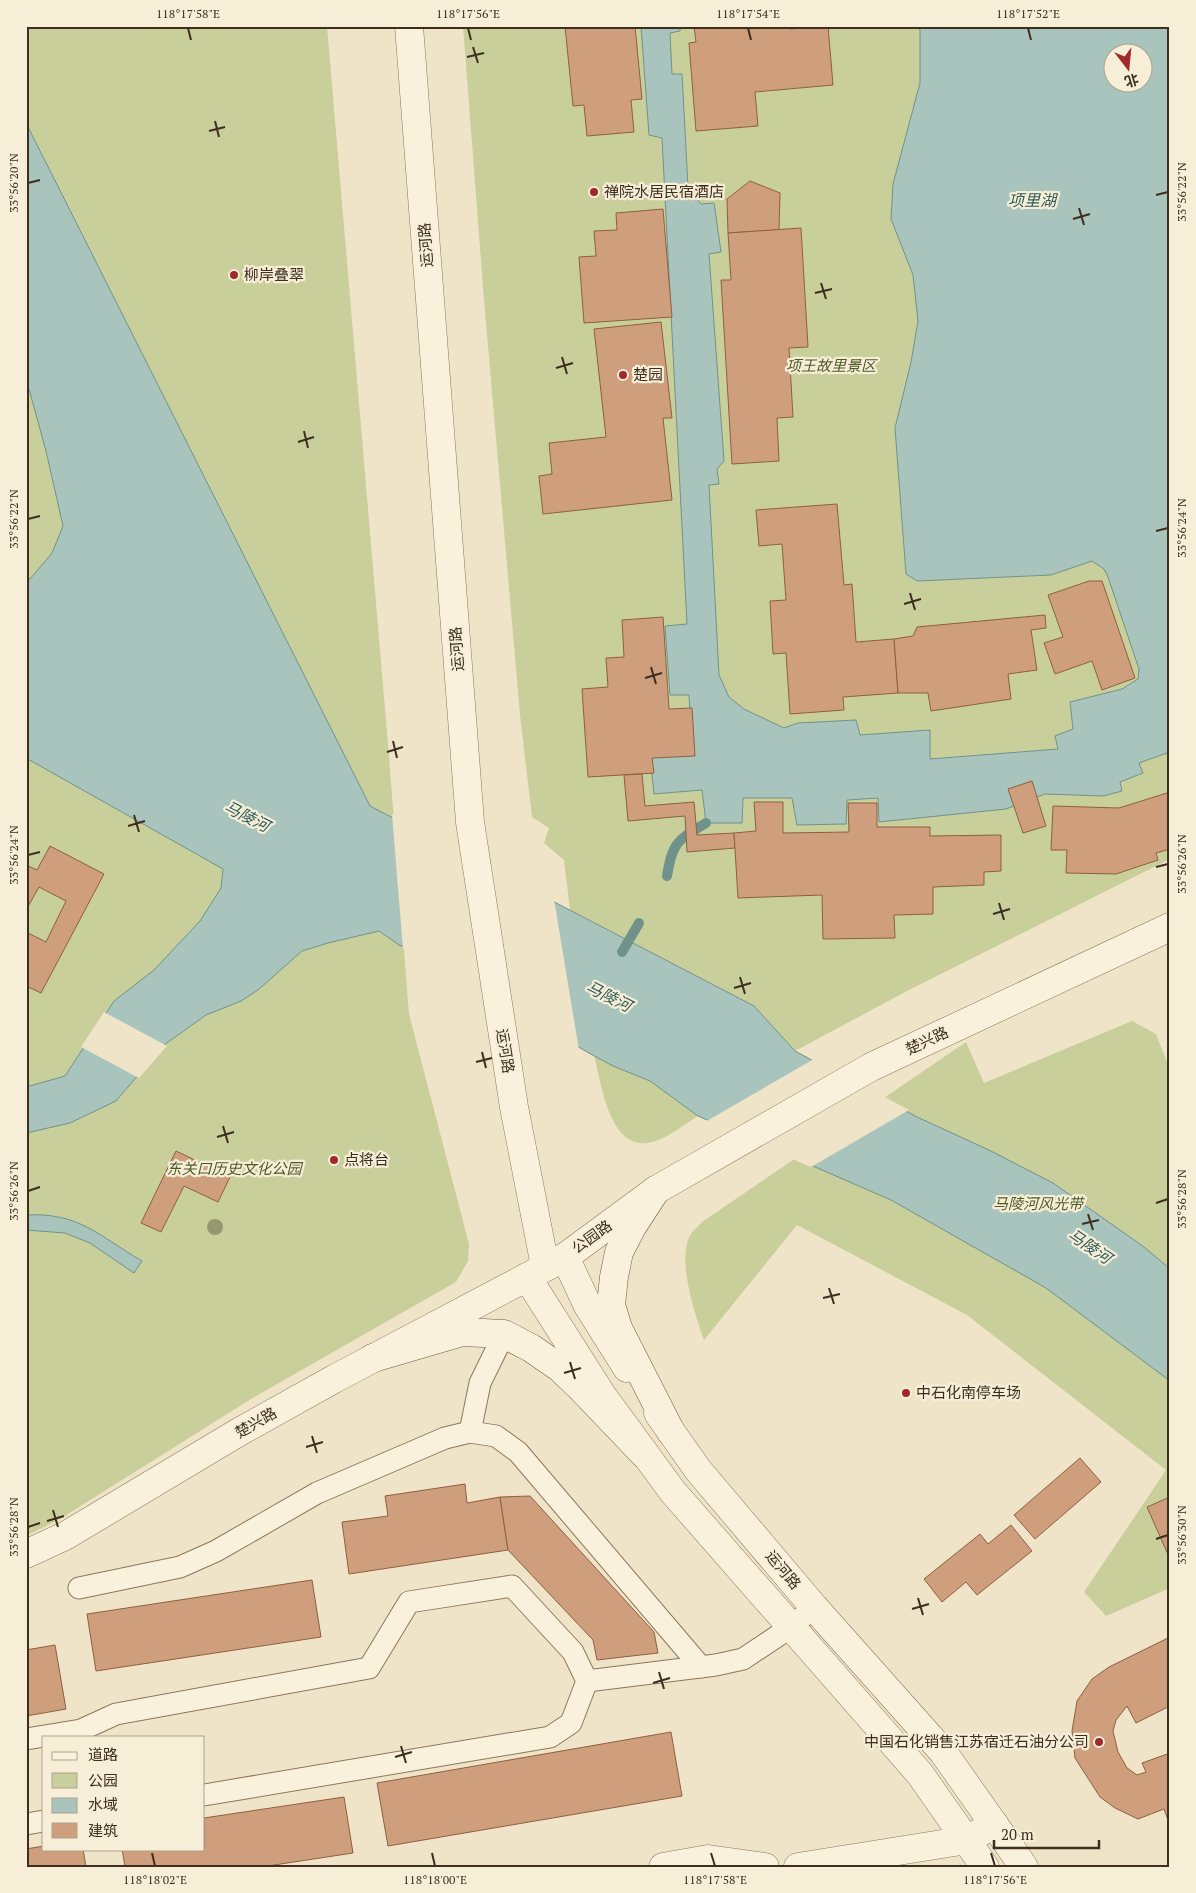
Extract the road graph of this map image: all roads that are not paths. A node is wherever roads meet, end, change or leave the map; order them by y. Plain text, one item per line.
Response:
1 (409, 26) edge
2 (1170, 927) edge
3 (692, 1170) joint
4 (656, 1190) junction
5 (546, 1267) junction
6 (488, 1298) joint
7 (504, 1334) junction
8 (373, 1358) junction
9 (470, 1432) junction
10 (671, 1432) junction
11 (644, 1454) junction
12 (26, 1554) edge
13 (80, 1588) dead end
14 (814, 1607) junction
15 (791, 1627) junction
16 (701, 1667) junction
17 (587, 1681) junction
18 (42, 1736) edge
19 (44, 1736) edge
20 (26, 1739) edge
21 (205, 1795) edge
22 (42, 1821) edge
23 (26, 1824) edge
24 (994, 1824) junction
25 (967, 1840) junction
26 (663, 1867) edge
27 (765, 1867) edge
28 (798, 1867) edge
29 (985, 1867) edge
30 (1024, 1867) edge

1 - 5 street, 运河路
2 - 3 street, 楚兴路
3 - 4 street, 公园路
4 - 5 street, 公园路
4 - 10 street
5 - 6 street, 公园路
5 - 10 street, 运河路
5 - 11 street, 运河路
6 - 8 street, 楚兴路
7 - 8 street
7 - 9 lane
7 - 11 street
8 - 12 street, 楚兴路
9 - 13 lane
9 - 16 lane
10 - 14 street, 运河路
11 - 15 street, 运河路
14 - 15 lane
14 - 24 street, 运河路
15 - 16 lane
15 - 25 street, 运河路
16 - 17 lane
17 - 19 lane
17 - 21 lane
18 - 20 lane
22 - 23 lane
24 - 25 street
24 - 30 street, 运河路
25 - 28 street
25 - 29 street, 运河路
26 - 27 street

